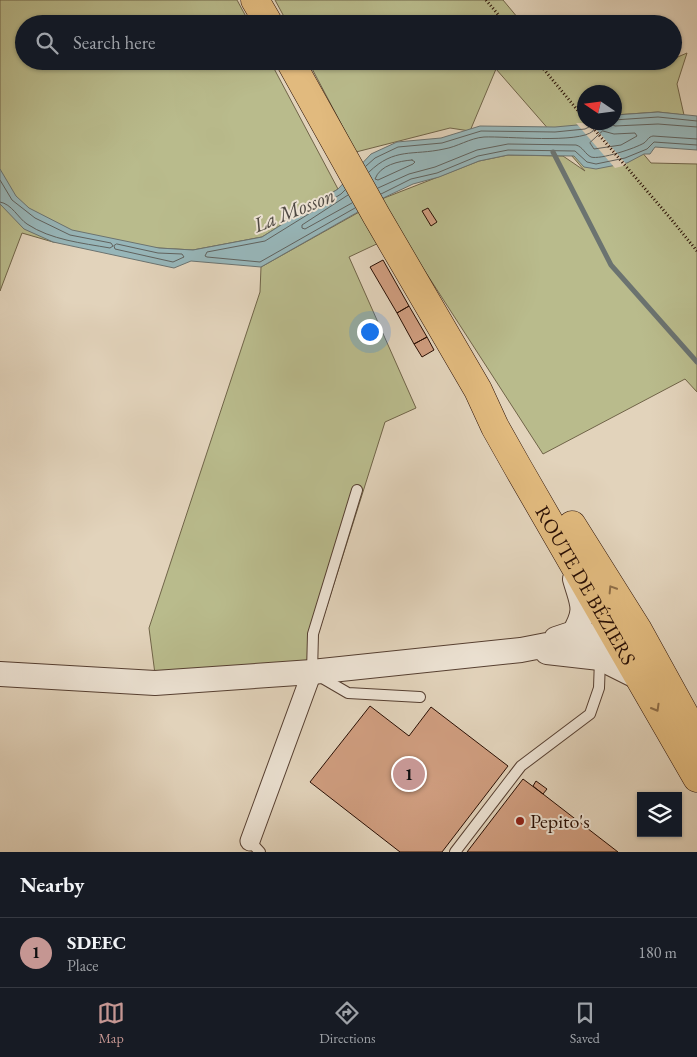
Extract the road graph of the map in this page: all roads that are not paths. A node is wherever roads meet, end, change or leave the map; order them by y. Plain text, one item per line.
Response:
1 (255, 0) edge
2 (264, 15) edge
3 (295, 70) edge
4 (478, 390) junction
5 (357, 490) dead end
6 (566, 551) junction
7 (606, 637) junction
8 (521, 650) junction
9 (312, 672) junction
10 (0, 674) edge
11 (420, 697) dead end
12 (697, 737) edge
13 (697, 778) edge
14 (255, 846) edge
15 (455, 852) edge

1 - 2 main road
3 - 4 main road, ROUTE DE BÉZIERS
4 - 6 main road, ROUTE DE BÉZIERS
7 -> 4 main road, ROUTE DE BÉZIERS
5 - 9 lane
6 - 7 main road, ROUTE DE BÉZIERS
6 - 7 street
7 - 8 street
7 - 8 street
7 - 12 main road, ROUTE DE BÉZIERS
7 -> 13 main road, ROUTE DE BÉZIERS
7 - 15 lane
8 - 9 street
9 - 10 street
9 - 11 lane
9 - 14 street

